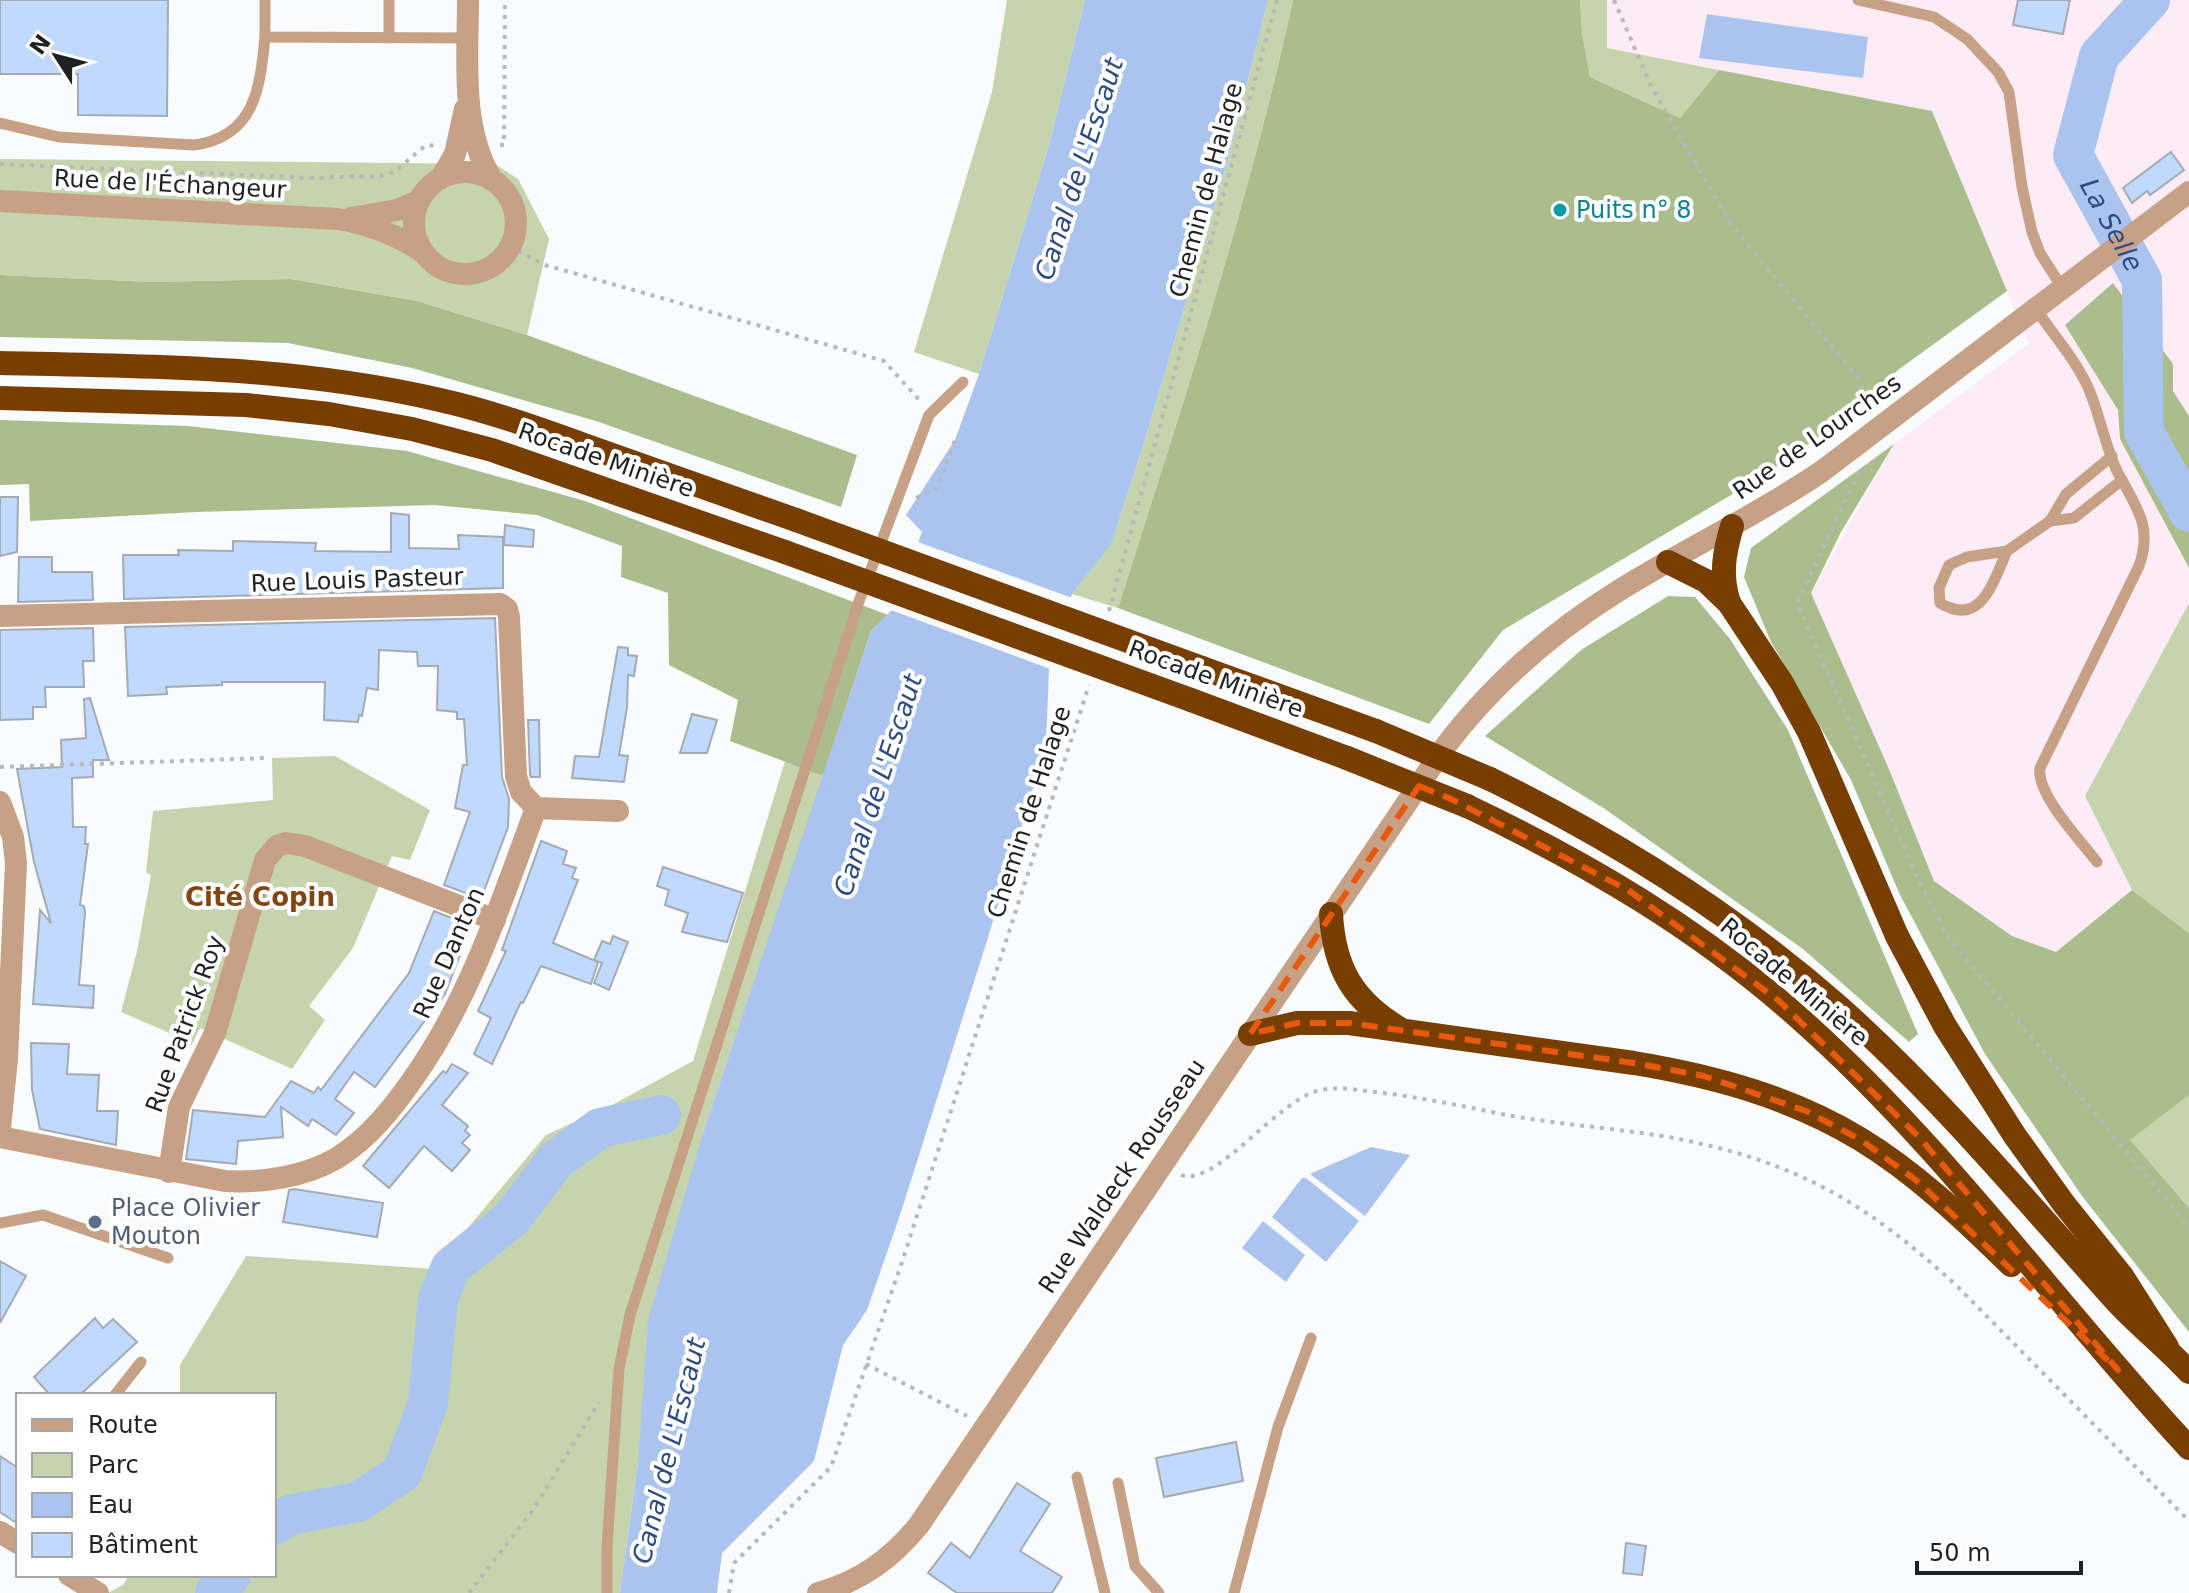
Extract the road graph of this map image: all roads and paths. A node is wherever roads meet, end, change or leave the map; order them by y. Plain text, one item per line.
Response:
1 (265, 0) edge
2 (389, 0) edge
3 (468, 0) edge
4 (505, 0) edge
5 (1277, 0) edge
6 (1614, 0) edge
7 (1858, 0) edge
8 (265, 37) junction
9 (389, 38) junction
10 (468, 38) junction
11 (0, 123) edge
12 (467, 145) junction
13 (0, 164) edge
14 (442, 177) junction
15 (492, 180) junction
16 (2189, 192) edge
17 (0, 201) edge
18 (419, 201) junction
19 (338, 219) junction
20 (509, 247) junction
21 (423, 252) junction
22 (2063, 289) junction
23 (2036, 309) junction
24 (0, 363) edge
25 (963, 382) dead end
26 (0, 398) edge
27 (929, 415) junction
28 (1877, 430) junction
29 (955, 440) dead end
30 (2112, 456) junction
31 (1859, 471) dead end
32 (2122, 480) junction
33 (916, 498) dead end
34 (2050, 521) junction
35 (1732, 526) junction
36 (2007, 551) junction
37 (1668, 562) junction
38 (1729, 603) junction
39 (0, 616) edge
40 (1107, 619) dead end
41 (1090, 680) dead end
42 (1440, 754) joint
43 (267, 758) dead end
44 (0, 767) edge
45 (0, 802) edge
46 (536, 808) junction
47 (618, 811) dead end
48 (6, 837) edge
49 (2097, 862) dead end
50 (1331, 914) junction
51 (495, 920) junction
52 (1406, 1032) junction
53 (1250, 1034) junction
54 (0, 1128) edge
55 (0, 1137) edge
56 (1162, 1164) junction
57 (169, 1172) junction
58 (0, 1223) edge
59 (2189, 1227) edge
60 (168, 1258) dead end
61 (1311, 1338) dead end
62 (2167, 1347) junction
63 (141, 1362) dead end
64 (866, 1364) junction
65 (619, 1369) junction
66 (2118, 1370) junction
67 (2189, 1372) edge
68 (117, 1393) edge
69 (986, 1426) junction
70 (2189, 1448) edge
71 (1077, 1477) dead end
72 (1118, 1483) dead end
73 (2189, 1521) edge
74 (72, 1577) edge
75 (833, 1591) edge
76 (98, 1593) edge
77 (469, 1593) edge
78 (607, 1593) edge
79 (729, 1593) edge
80 (1105, 1593) edge
81 (1159, 1593) edge
82 (1234, 1593) edge

1 - 8 lane
2 - 9 lane
3 - 10 street
4 - 12 path
5 - 40 path, Chemin de Halage
6 - 28 path
7 - 22 lane
8 - 9 lane
8 - 11 lane
9 - 10 lane
10 - 12 street
12 - 13 path
12 - 14 street
12 - 15 street
14 - 15 street
14 - 18 street
15 - 20 street
16 - 22 street, Rue de Lourches
17 - 19 street, Rue de l'Échangeur
18 - 19 street, Rue de l'Échangeur
18 - 21 street
19 - 21 street, Rue de l'Échangeur
20 - 21 street
20 - 27 path
22 - 23 street, Rue de Lourches
23 - 28 street, Rue de Lourches
23 - 30 lane
24 - 62 highway, Rocade Minière, bridge
25 - 27 lane
26 - 66 highway, Rocade Minière, bridge
27 - 65 lane
28 - 35 street, Rue de Lourches
29 - 33 path
30 - 32 lane
30 - 34 lane
31 - 59 path
32 - 34 lane
32 - 49 lane
34 - 36 lane
35 - 37 street, Rue de Lourches
35 - 38 highway
36 - 36 lane
37 - 38 highway
37 - 42 street, Rue de Lourches
38 - 62 highway
39 - 46 street, Rue Louis Pasteur
41 - 64 path, Chemin de Halage
42 - 50 street, Rue Waldeck Rousseau
43 - 44 path
45 - 48 street
46 - 47 street
46 - 51 street, Rue Danton
48 - 54 street
50 - 52 highway
50 - 53 street, Rue Waldeck Rousseau
51 - 57 street, Rue Danton
51 - 57 street, Rue Patrick Roy
52 - 53 highway
52 - 66 highway
53 - 56 street, Rue Waldeck Rousseau
55 - 57 street, Rue Danton
56 - 69 street, Rue Waldeck Rousseau
56 - 73 path
58 - 60 lane
61 - 82 lane
62 - 67 highway, Rocade Minière
63 - 68 lane
64 - 69 path
64 - 79 path, Chemin de Halage
65 - 77 path
65 - 78 lane
66 - 70 highway, Rocade Minière
69 - 75 street, Rue Waldeck Rousseau
71 - 80 lane
72 - 81 lane
74 - 76 street

